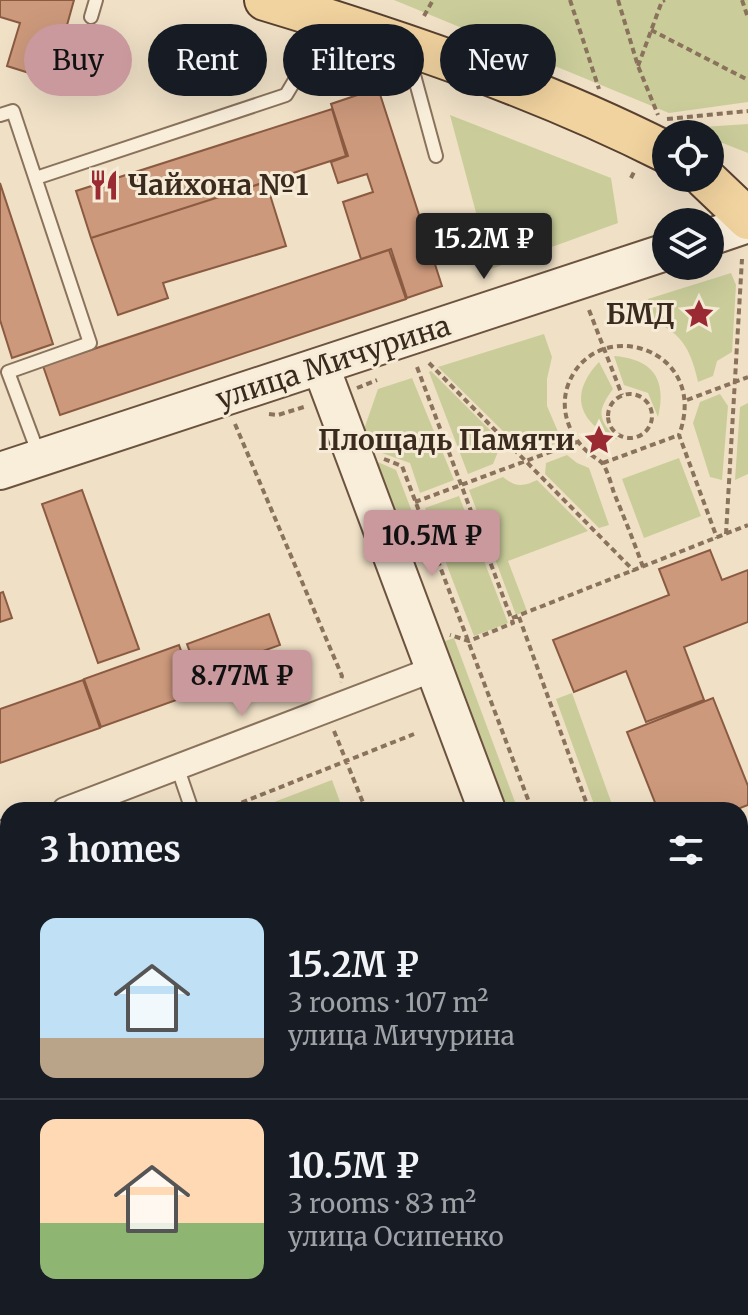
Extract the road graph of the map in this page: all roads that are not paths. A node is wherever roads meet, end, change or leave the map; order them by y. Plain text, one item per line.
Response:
1 (96, 0) edge
2 (265, 0) edge
3 (323, 8) edge
4 (91, 17) dead end
5 (387, 24) edge
6 (424, 36) edge
7 (424, 85) edge
8 (0, 115) edge
9 (652, 146) edge
10 (436, 156) dead end
11 (36, 178) junction
12 (719, 192) edge
13 (748, 221) edge
14 (724, 231) edge
15 (652, 257) edge
16 (321, 367) junction
17 (40, 458) junction
18 (0, 471) edge
19 (434, 669) junction
20 (178, 769) junction
21 (87, 802) edge
22 (189, 802) edge
23 (484, 802) edge

1 - 4 lane
2 - 3 main road
3 - 5 main road
3 - 11 lane
6 - 9 main road
7 - 10 lane
8 - 11 lane
11 - 17 lane
12 - 13 main road
13 - 14 main road
15 - 16 main road, улица Мичурина
16 - 17 main road, улица Мичурина
16 - 19 main road
17 - 18 main road, улица Мичурина
19 - 20 street
19 - 23 main road
20 - 21 street
20 - 22 lane

